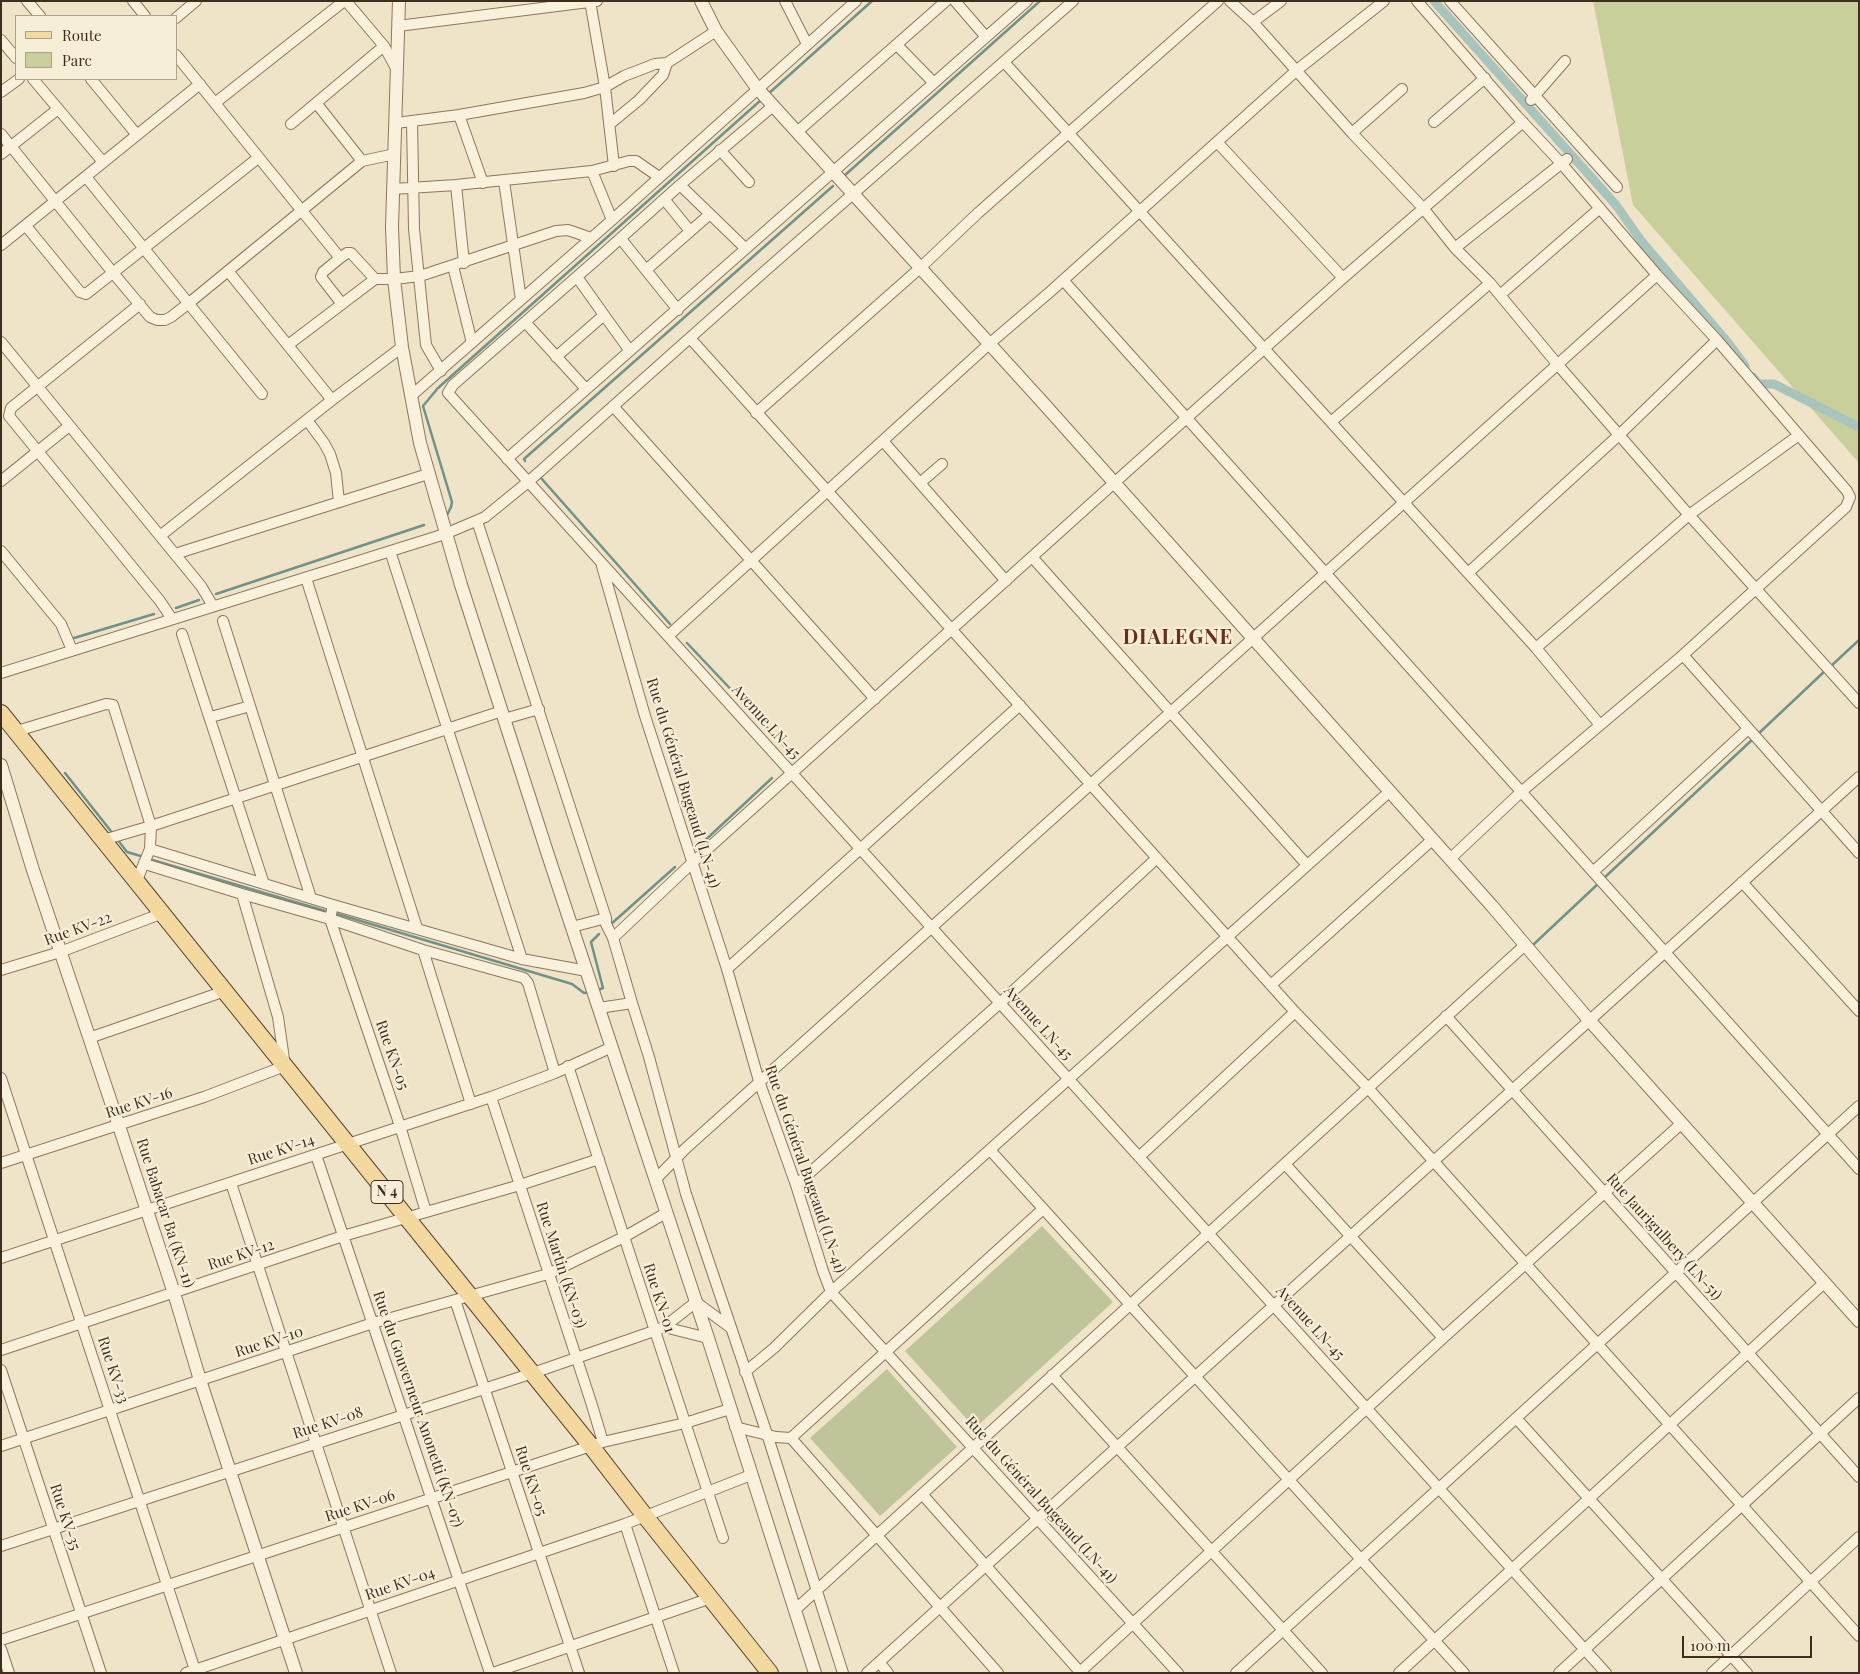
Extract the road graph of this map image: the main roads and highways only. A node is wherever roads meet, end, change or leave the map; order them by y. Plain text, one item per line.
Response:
1 (1, 713) edge
2 (770, 1673) edge

1 - 2 main road, N 4

